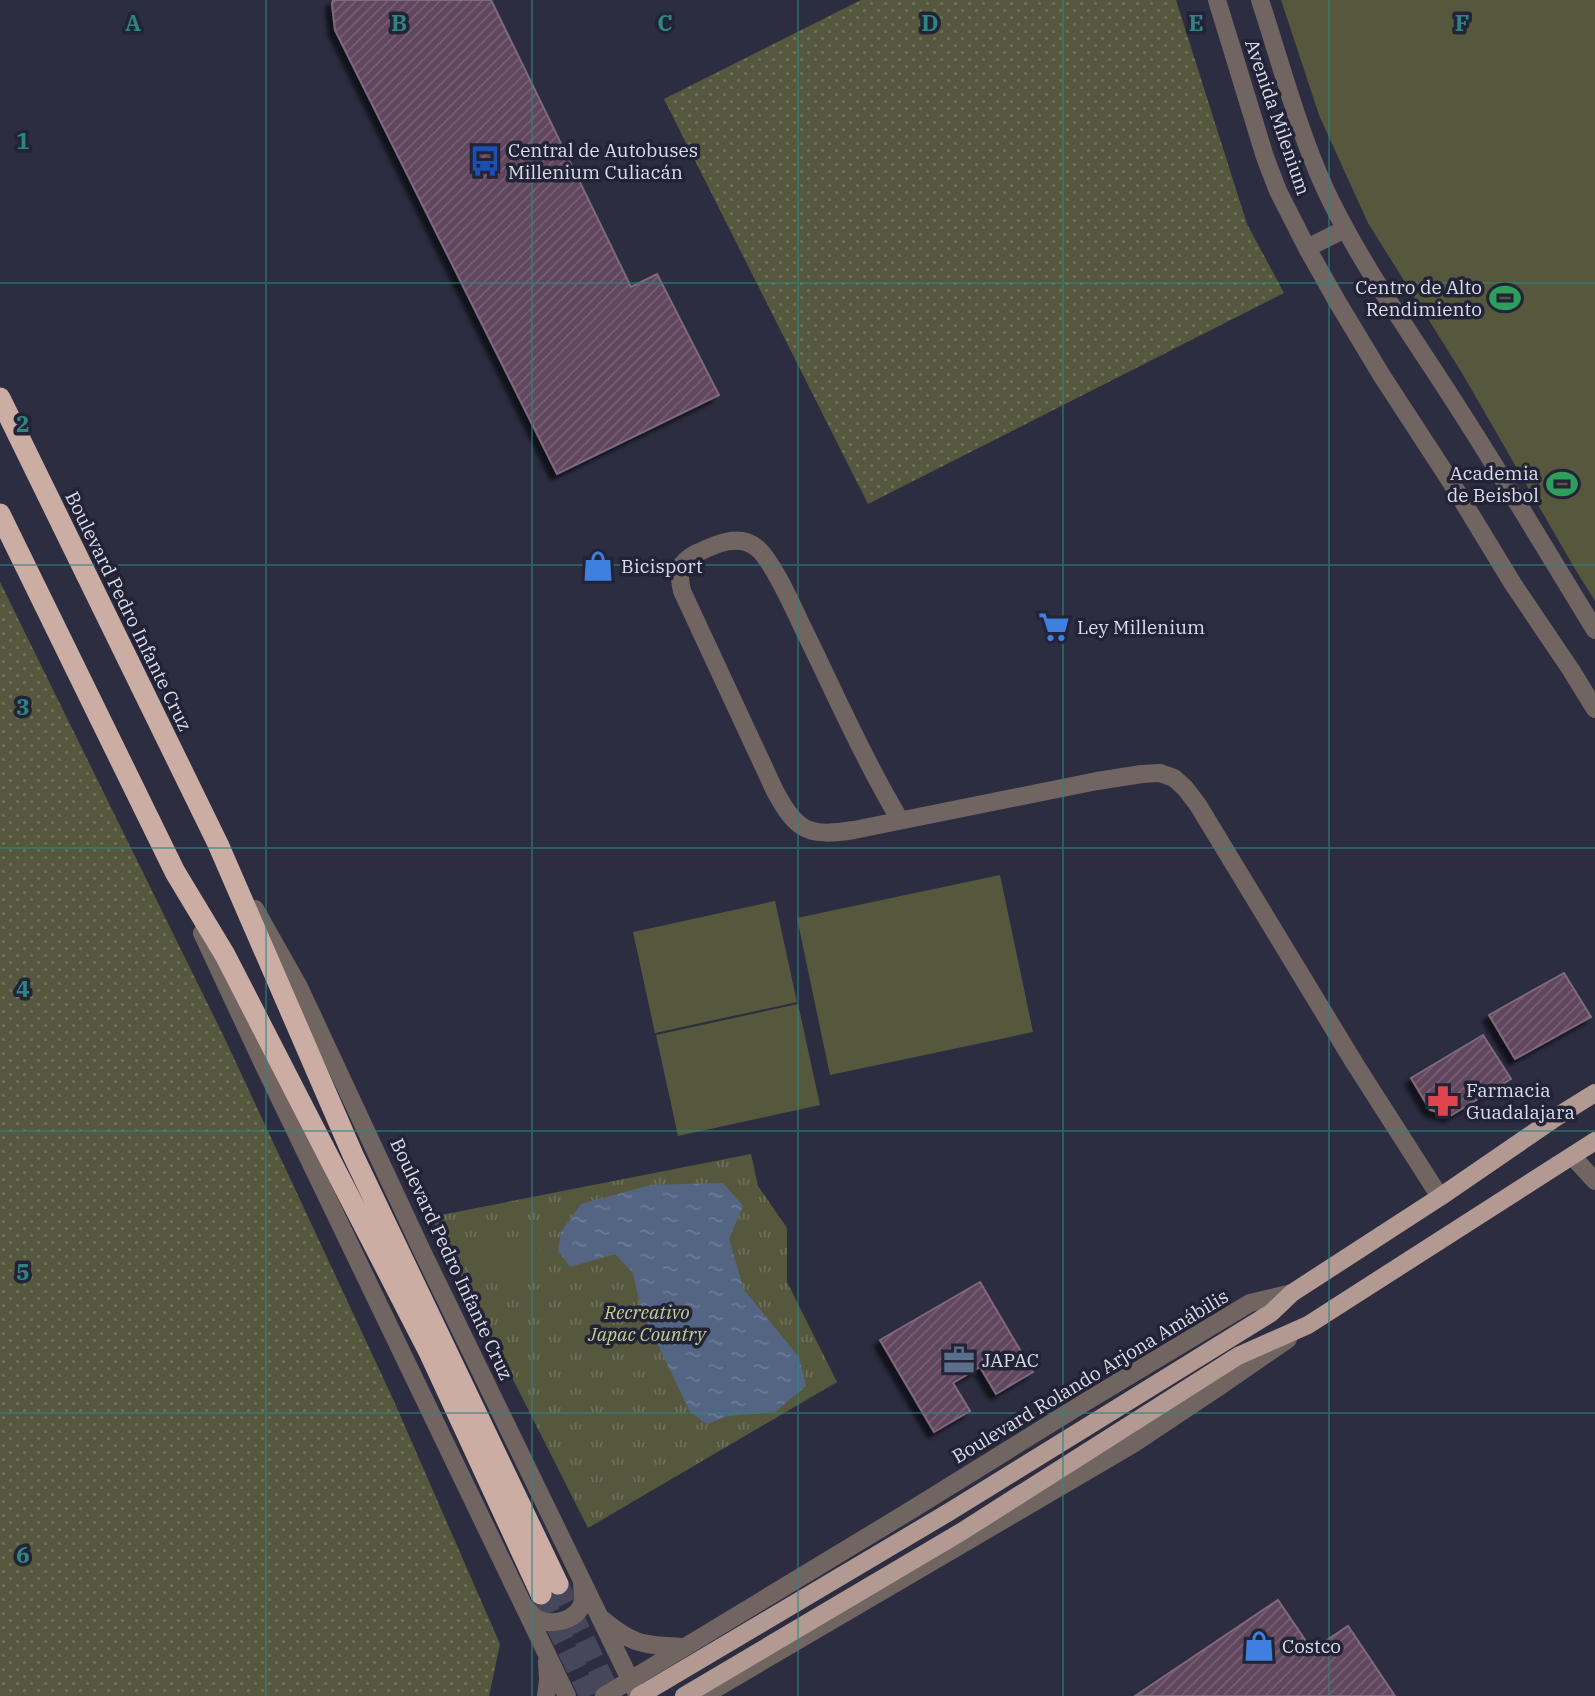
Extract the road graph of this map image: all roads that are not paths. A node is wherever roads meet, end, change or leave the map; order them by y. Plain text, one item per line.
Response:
1 (1217, 0) edge
2 (1260, 0) edge
3 (1345, 229) junction
4 (1307, 248) junction
5 (0, 398) edge
6 (0, 514) edge
7 (1595, 630) edge
8 (1595, 709) edge
9 (900, 820) junction
10 (218, 844) junction
11 (1595, 1093) edge
12 (1595, 1141) edge
13 (1572, 1156) junction
14 (1595, 1181) edge
15 (1440, 1197) junction
16 (1292, 1293) junction
17 (1308, 1325) junction
18 (582, 1583) junction
19 (540, 1594) junction
20 (599, 1616) junction
21 (541, 1641) junction
22 (685, 1647) junction
23 (635, 1691) edge
24 (705, 1695) edge
25 (546, 1696) edge
26 (567, 1696) edge
27 (604, 1696) edge
28 (684, 1696) edge

1 - 4 street, Avenida Milenium
2 - 3 street, Avenida Milenium
3 - 4 street
3 - 7 street, Avenida Milenium
4 - 8 street, Avenida Milenium
5 - 10 highway, Boulevard Pedro Infante Cruz
6 - 19 highway, Boulevard Pedro Infante Cruz
9 - 9 street
9 - 15 street
10 - 18 street, Boulevard Pedro Infante Cruz
10 - 19 highway, Boulevard Pedro Infante Cruz
11 - 15 main road, Boulevard Rolando Arjona Amábilis
12 - 13 main road
13 - 14 street
13 - 17 main road
15 - 16 main road, Boulevard Rolando Arjona Amábilis
16 - 22 street, Boulevard Rolando Arjona Amábilis
16 - 23 main road, Boulevard Rolando Arjona Amábilis
17 - 24 street
17 - 28 main road
18 - 19 street
18 - 20 street, Boulevard Pedro Infante Cruz
19 - 21 street, Boulevard Pedro Infante Cruz
20 - 22 street
20 - 23 street, Boulevard Pedro Infante Cruz
21 - 25 street
21 - 26 street, Boulevard Pedro Infante Cruz
22 - 23 street, Boulevard Rolando Arjona Amábilis
23 - 27 street, Boulevard Rolando Arjona Amábilis

